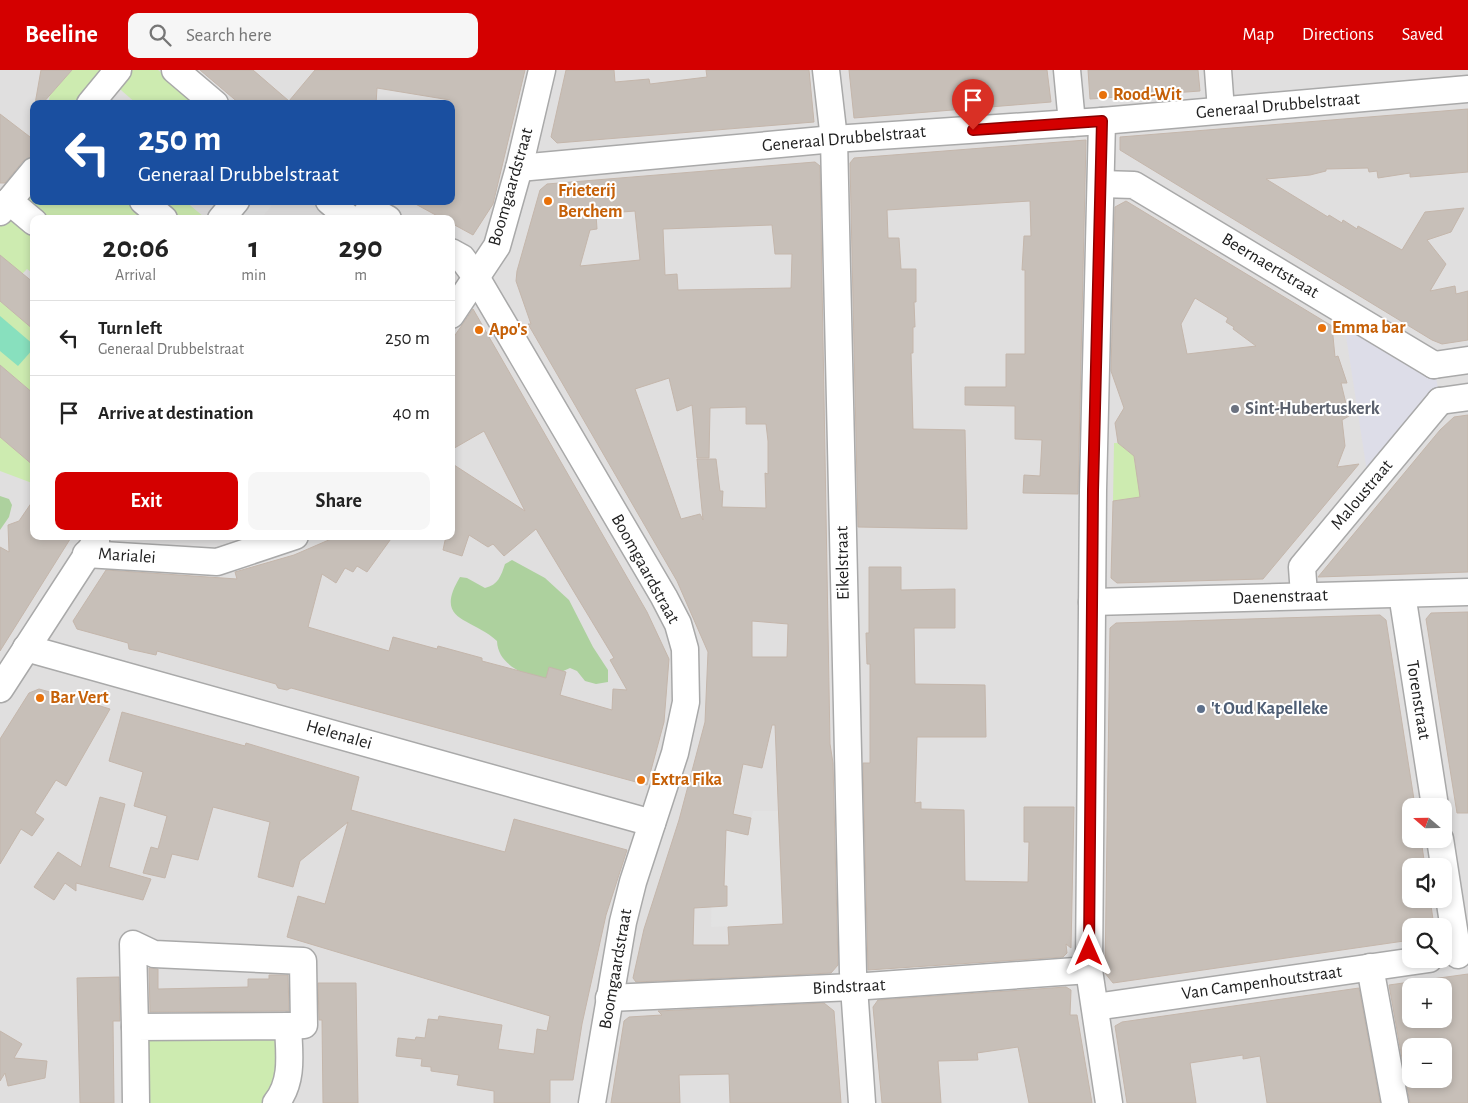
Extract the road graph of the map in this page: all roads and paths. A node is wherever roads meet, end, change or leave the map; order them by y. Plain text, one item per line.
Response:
1 (118, 70) edge
2 (175, 70) edge
3 (542, 70) edge
4 (826, 70) edge
5 (1067, 70) edge
6 (1218, 70) edge
7 (1468, 89) edge
8 (93, 100) edge
9 (210, 100) edge
10 (1221, 110) junction
11 (1102, 121) junction
12 (1072, 123) junction
13 (834, 139) junction
14 (519, 168) junction
15 (30, 177) edge
16 (1101, 184) junction
17 (148, 205) edge
18 (233, 205) edge
19 (334, 205) edge
20 (5, 207) edge
21 (159, 215) edge
22 (224, 215) edge
23 (345, 215) edge
24 (365, 215) edge
25 (381, 215) edge
26 (30, 220) edge
27 (455, 254) edge
28 (476, 277) junction
29 (455, 309) edge
30 (1468, 360) edge
31 (1434, 365) junction
32 (1468, 397) edge
33 (1440, 401) junction
34 (283, 540) edge
35 (93, 545) edge
36 (1468, 592) edge
37 (1402, 594) junction
38 (1304, 596) junction
39 (1092, 602) junction
40 (26, 648) junction
41 (0, 689) edge
42 (1434, 798) edge
43 (652, 824) junction
44 (1441, 848) edge
45 (1457, 955) edge
46 (1402, 963) edge
47 (1370, 967) junction
48 (1089, 970) junction
49 (853, 987) junction
50 (609, 998) junction
51 (1095, 1007) junction
52 (288, 1026) junction
53 (135, 1027) junction
54 (136, 1103) edge
55 (276, 1103) edge
56 (592, 1103) edge
57 (862, 1103) edge
58 (1109, 1103) edge
59 (1395, 1103) edge

1 - 8 street
2 - 9 street
3 - 14 street, Boomgaardstraat
4 - 13 street, Eikelstraat
5 - 12 street
6 - 10 street
7 - 10 street, Generaal Drubbelstraat
10 - 11 street, Generaal Drubbelstraat
11 - 12 street, Generaal Drubbelstraat
11 - 16 street
12 - 13 street, Generaal Drubbelstraat
13 - 14 street, Generaal Drubbelstraat
13 - 49 street, Eikelstraat
14 - 28 street, Boomgaardstraat
15 - 20 street
16 - 31 street, Beernaertstraat
16 - 39 street
17 - 21 street
18 - 22 street
19 - 23 street
20 - 26 street
24 - 25 street
27 - 28 street
28 - 29 street
28 - 43 street, Boomgaardstraat
30 - 31 street
31 - 33 street
32 - 33 street
33 - 38 street, Maloustraat
34 - 35 street, Marialei
35 - 40 street, Marialei
36 - 37 street, Daenenstraat
37 - 38 street, Daenenstraat
37 - 42 street, Torenstraat
38 - 39 street, Daenenstraat
39 - 48 street
40 - 41 street, Marialei
40 - 43 street, Helenalei
43 - 50 street, Boomgaardstraat
44 - 45 street
46 - 47 street, Van Campenhoutstraat
47 - 51 street, Van Campenhoutstraat
47 - 59 street
48 - 49 street, Bindstraat
48 - 51 street
49 - 50 street, Bindstraat
49 - 57 street, Eikelstraat
50 - 56 street, Boomgaardstraat
51 - 58 street
52 - 53 street
52 - 53 street
52 - 55 street
53 - 54 street

